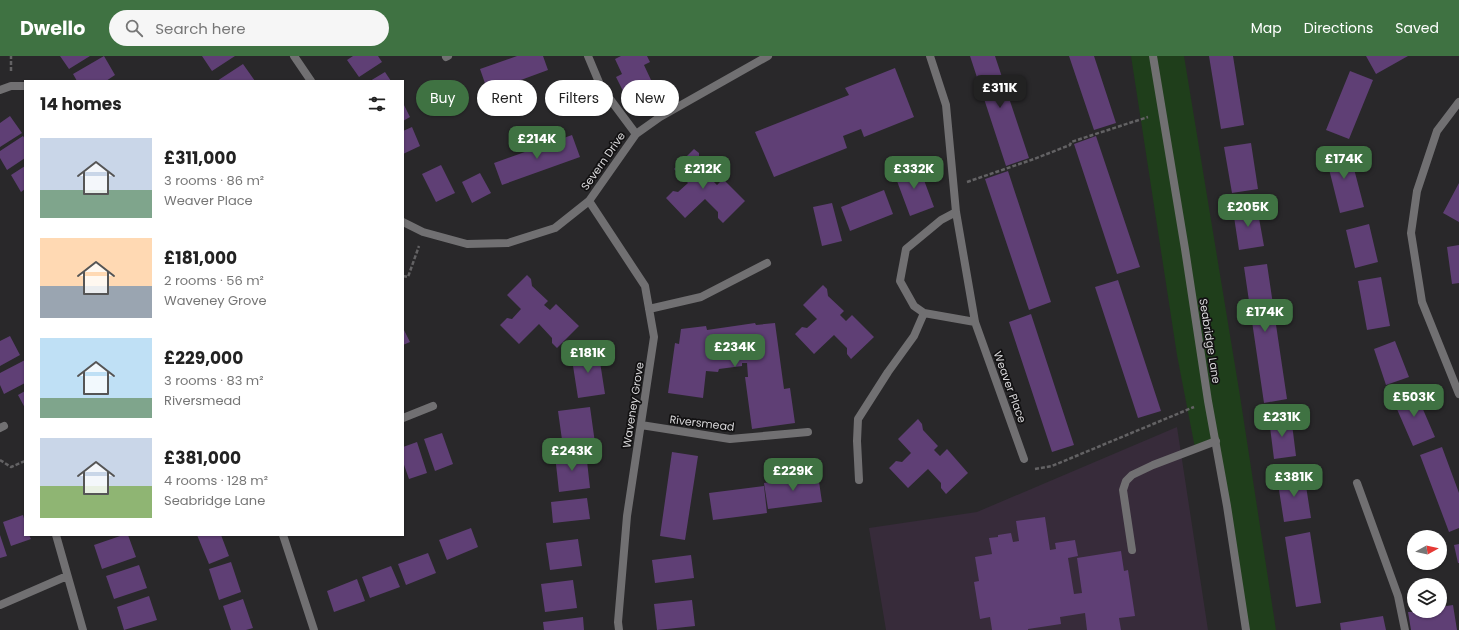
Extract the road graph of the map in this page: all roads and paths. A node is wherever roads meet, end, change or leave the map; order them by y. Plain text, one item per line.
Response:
1 (294, 56) edge
2 (588, 56) edge
3 (768, 56) edge
4 (930, 56) edge
5 (1153, 56) edge
6 (310, 80) edge
7 (24, 86) edge
8 (0, 90) edge
9 (1459, 102) edge
10 (1163, 113) junction
11 (636, 134) junction
12 (953, 186) junction
13 (589, 201) junction
14 (956, 212) junction
15 (404, 222) edge
16 (423, 232) junction
17 (767, 263) dead end
18 (404, 276) edge
19 (649, 309) junction
20 (924, 313) junction
21 (975, 322) junction
22 (1459, 394) edge
23 (1208, 401) junction
24 (433, 406) dead end
25 (404, 418) edge
26 (641, 425) junction
27 (808, 432) dead end
28 (1216, 441) junction
29 (1024, 459) joint
30 (0, 460) edge
31 (24, 461) edge
32 (859, 480) dead end
33 (1357, 483) dead end
34 (56, 536) edge
35 (283, 536) edge
36 (1132, 550) dead end
37 (67, 576) junction
38 (0, 605) edge
39 (83, 630) edge
40 (314, 630) edge
41 (619, 630) edge
42 (1246, 630) edge
43 (1405, 630) edge

1 - 6 street
2 - 11 street
3 - 11 street, Severn Drive
4 - 12 street, Weaver Place
5 - 10 street, Seabridge Lane
7 - 8 street
9 - 22 street
10 - 12 path
10 - 23 street, Seabridge Lane
11 - 13 street, Severn Drive
12 - 14 street, Weaver Place
13 - 16 street, Severn Drive
13 - 19 street, Waveney Grove
14 - 20 street
14 - 21 street, Weaver Place
15 - 16 street, Severn Drive
16 - 18 path
17 - 19 street
19 - 26 street, Waveney Grove
20 - 21 street
20 - 32 street
21 - 29 street, Weaver Place
23 - 28 street, Seabridge Lane
23 - 29 path
24 - 25 street
26 - 27 street, Riversmead
26 - 41 street, Waveney Grove
28 - 36 street
28 - 42 street, Seabridge Lane
30 - 31 path
33 - 43 street
34 - 37 street
35 - 40 street
37 - 38 street
37 - 39 street

